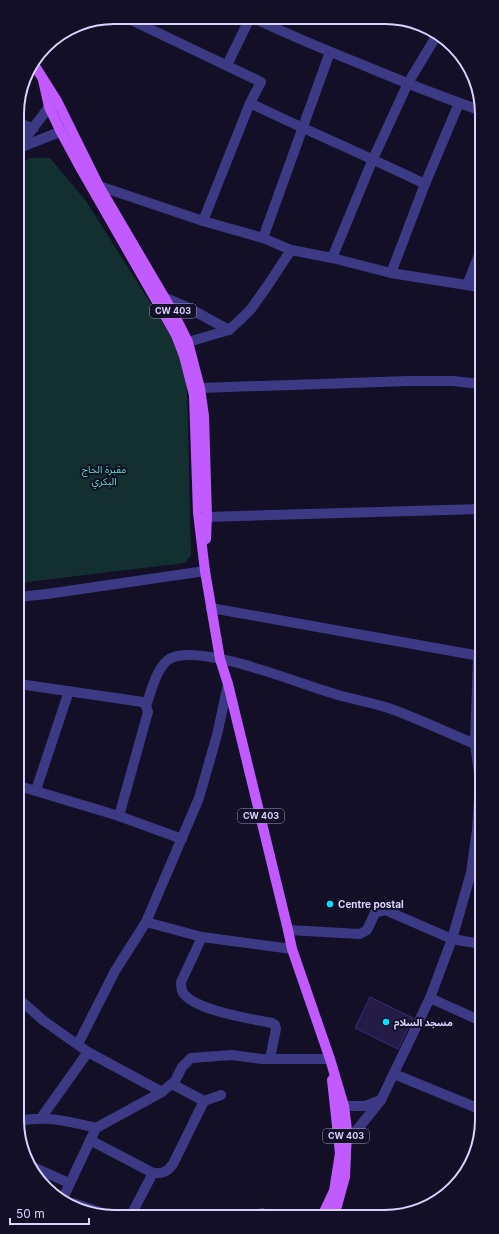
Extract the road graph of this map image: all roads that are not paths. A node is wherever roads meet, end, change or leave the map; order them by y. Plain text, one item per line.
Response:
1 (140, 24) edge
2 (247, 24) edge
3 (267, 24) edge
4 (434, 38) edge
5 (330, 52) junction
6 (227, 65) junction
7 (36, 69) edge
8 (408, 83) junction
9 (250, 103) junction
10 (459, 103) junction
11 (53, 104) junction
12 (475, 108) edge
13 (24, 125) edge
14 (34, 128) junction
15 (66, 129) junction
16 (303, 129) junction
17 (24, 141) edge
18 (24, 146) edge
19 (373, 159) junction
20 (425, 184) junction
21 (99, 186) junction
22 (202, 221) junction
23 (263, 238) junction
24 (291, 250) junction
25 (332, 258) junction
26 (475, 264) edge
27 (391, 273) junction
28 (467, 285) junction
29 (475, 286) edge
30 (166, 298) junction
31 (228, 330) junction
32 (188, 342) junction
33 (475, 383) edge
34 (200, 388) junction
35 (475, 509) edge
36 (207, 517) junction
37 (205, 570) junction
38 (24, 596) edge
39 (211, 608) junction
40 (475, 655) edge
41 (220, 659) junction
42 (228, 684) junction
43 (24, 685) edge
44 (69, 691) junction
45 (146, 706) junction
46 (475, 744) edge
47 (24, 787) edge
48 (36, 790) junction
49 (119, 816) junction
50 (182, 839) junction
51 (475, 852) edge
52 (146, 922) junction
53 (288, 930) junction
54 (202, 938) junction
55 (452, 939) junction
56 (475, 943) edge
57 (292, 949) junction
58 (430, 998) junction
59 (24, 1004) edge
60 (475, 1018) edge
61 (78, 1044) junction
62 (88, 1052) junction
63 (330, 1058) junction
64 (270, 1059) junction
65 (394, 1074) junction
66 (172, 1084) junction
67 (162, 1092) junction
68 (221, 1095) dead end
69 (381, 1100) junction
70 (204, 1101) junction
71 (339, 1106) junction
72 (475, 1107) edge
73 (41, 1118) junction
74 (24, 1120) edge
75 (96, 1128) junction
76 (90, 1140) junction
77 (343, 1149) junction
78 (39, 1170) edge
79 (153, 1173) junction
80 (69, 1183) junction
81 (64, 1195) edge
82 (134, 1210) edge
83 (325, 1210) edge
84 (335, 1210) edge

1 - 6 street
2 - 6 street
3 - 5 street
4 - 8 street
5 - 8 street
5 - 16 street
6 - 9 street
7 - 11 main road, CW 403
8 - 10 street
8 - 19 street
9 - 16 street
9 - 22 street
10 - 12 street
10 - 20 street
11 - 14 street
11 - 15 main road, CW 403
13 - 14 street
14 - 17 street
15 - 18 street
15 - 21 main road, CW 403
15 - 37 main road, CW 403
16 - 19 street
16 - 23 street
19 - 20 street
19 - 25 street
20 - 27 street
21 - 22 street
21 - 30 main road, CW 403
22 - 23 street
23 - 24 street
24 - 25 street
24 - 31 street
25 - 27 street
26 - 28 street
27 - 28 street
28 - 29 street
30 - 31 street
30 - 32 main road, CW 403
31 - 32 street
32 - 34 main road, CW 403
33 - 34 street
34 - 36 main road, CW 403
35 - 36 street
36 - 37 main road, CW 403
37 - 38 street
37 - 39 main road, CW 403
39 - 40 street
39 - 41 main road, CW 403
41 - 42 main road, CW 403
41 - 45 street
41 - 46 street
42 - 50 street
42 - 53 main road, CW 403
43 - 44 street
44 - 45 street
44 - 48 street
45 - 49 street
47 - 48 street
48 - 49 street
49 - 50 street
50 - 52 street
51 - 55 street
52 - 54 street
52 - 61 street
53 - 55 street
53 - 57 main road, CW 403
54 - 57 street
54 - 64 street
55 - 56 street
55 - 58 street
57 - 63 main road, CW 403
58 - 60 street
58 - 65 street
59 - 61 street
61 - 62 street
62 - 67 street
62 - 73 street
63 - 64 street
63 - 71 main road, CW 403
64 - 66 street
65 - 69 street
65 - 72 street
66 - 67 street
66 - 70 street
67 - 75 street
68 - 70 street
69 - 71 street
69 - 77 street
70 - 79 street
71 - 77 main road, CW 403
73 - 74 street
73 - 75 street
75 - 76 street
76 - 79 street
76 - 80 street
77 - 83 main road, CW 403
77 - 84 main road, CW 403
78 - 80 street
79 - 82 street
80 - 81 street

